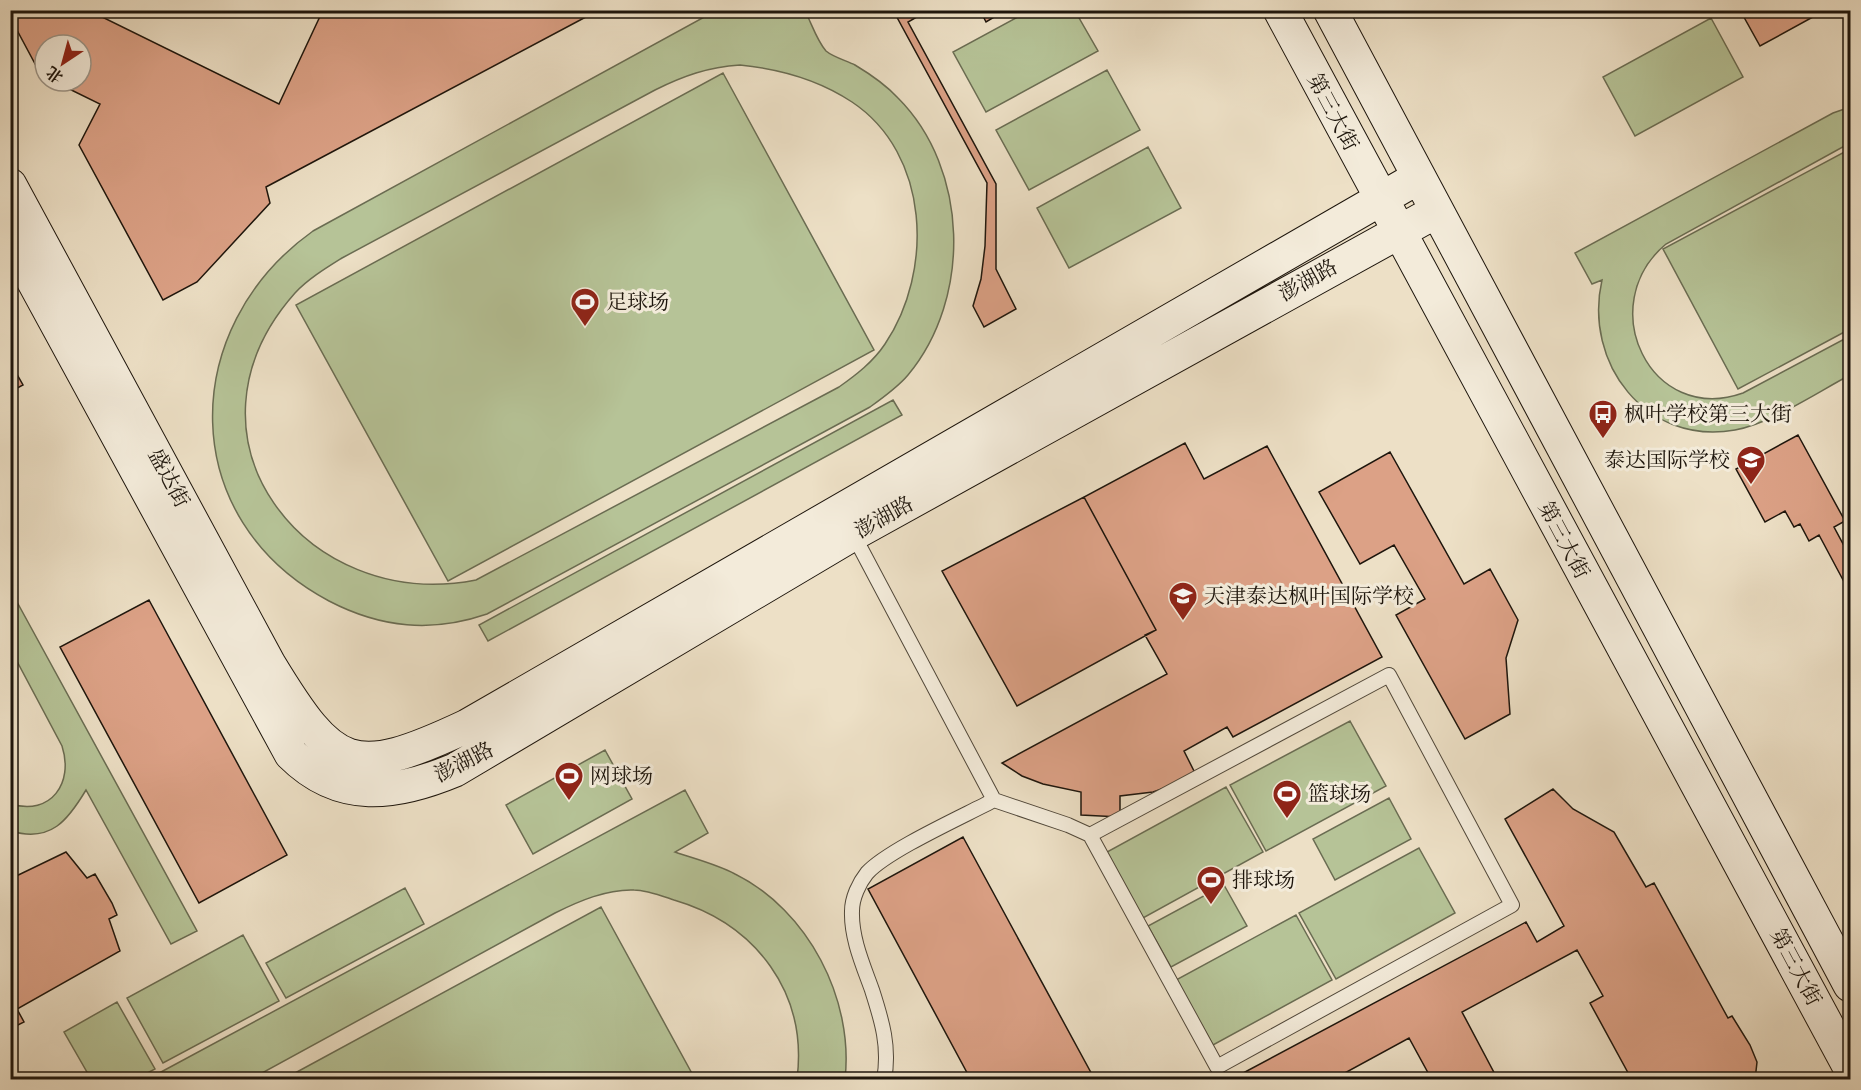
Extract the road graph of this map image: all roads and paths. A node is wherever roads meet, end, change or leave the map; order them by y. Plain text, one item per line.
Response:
1 (1280, 10) edge
2 (1330, 10) edge
3 (1419, 177) junction
4 (10, 185) edge
5 (1379, 198) junction
6 (1437, 211) junction
7 (1397, 231) junction
8 (10, 238) edge
9 (853, 534) junction
10 (345, 756) joint
11 (325, 781) joint
12 (994, 800) junction
13 (1090, 835) junction
14 (1851, 986) edge
15 (1851, 1068) edge
16 (884, 1080) edge

1 - 5 street, 第三大街
2 - 3 street, 第三大街
3 - 5 street, 澎湖路
3 - 6 street, 第三大街
4 - 10 street, 盛达街
5 - 7 street, 第三大街
5 - 10 street, 澎湖路
6 - 7 street, 澎湖路
6 - 14 street, 第三大街
7 - 9 street, 澎湖路
7 - 15 street, 第三大街
8 - 11 street, 盛达街
9 - 11 street, 澎湖路
9 - 12 lane
12 - 13 lane
12 - 16 lane
13 - 13 lane

